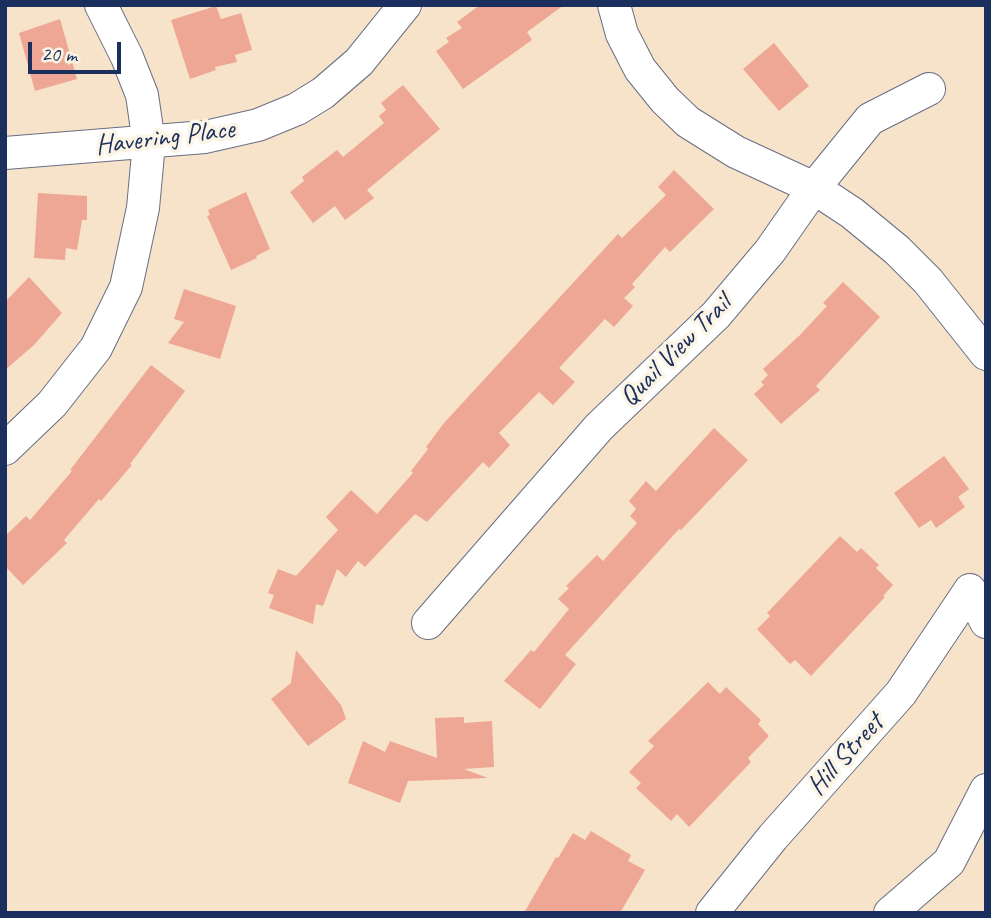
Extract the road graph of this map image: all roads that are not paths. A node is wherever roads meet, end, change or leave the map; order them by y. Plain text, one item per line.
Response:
1 (101, 5) edge
2 (405, 5) edge
3 (614, 5) edge
4 (929, 89) dead end
5 (149, 143) junction
6 (5, 153) edge
7 (814, 188) junction
8 (986, 354) edge
9 (5, 449) edge
10 (978, 584) edge
11 (986, 622) edge
12 (428, 624) dead end
13 (986, 790) edge
14 (712, 913) edge
15 (890, 913) edge

1 - 5 street
2 - 5 street, Havering Place
3 - 7 street
4 - 7 street, Quail View Trail
5 - 6 street, Havering Place
5 - 9 street
7 - 8 street
7 - 12 street, Quail View Trail
10 - 11 street, Hill Street
10 - 14 street, Hill Street
13 - 15 street

